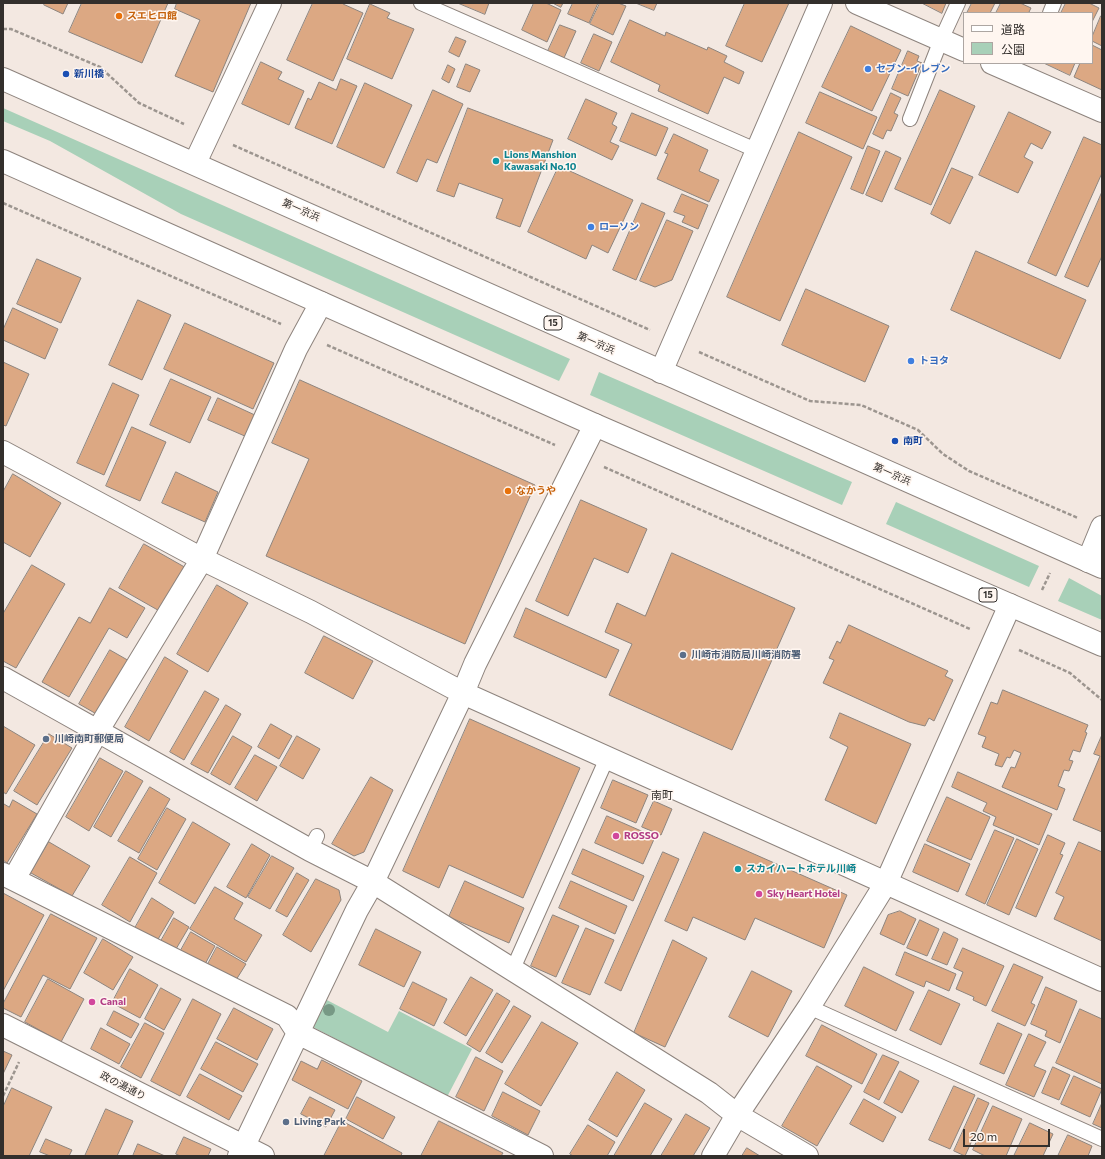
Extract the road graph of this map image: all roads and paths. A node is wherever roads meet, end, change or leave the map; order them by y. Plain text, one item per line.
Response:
1 (270, 3) edge
2 (420, 3) edge
3 (821, 3) edge
4 (857, 3) edge
5 (958, 3) edge
6 (3, 29) edge
7 (941, 40) junction
8 (963, 50) edge
9 (997, 64) edge
10 (1024, 69) edge
11 (3, 79) edge
12 (1102, 111) edge
13 (910, 119) dead end
14 (209, 135) junction
15 (758, 151) junction
16 (3, 161) edge
17 (195, 163) junction
18 (321, 303) junction
19 (674, 341) junction
20 (661, 372) junction
21 (595, 425) junction
22 (3, 452) edge
23 (1075, 517) junction
24 (1102, 528) edge
25 (1060, 549) junction
26 (202, 559) junction
27 (1095, 564) edge
28 (1010, 605) junction
29 (1031, 614) junction
30 (1102, 645) edge
31 (3, 678) edge
32 (463, 693) junction
33 (98, 730) junction
34 (607, 758) junction
35 (8, 877) edge
36 (373, 882) junction
37 (886, 883) junction
38 (512, 971) junction
39 (1102, 980) edge
40 (809, 1007) junction
41 (3, 1025) edge
42 (298, 1032) junction
43 (30, 1039) junction
44 (3, 1096) edge
45 (737, 1115) junction
46 (1102, 1139) edge
47 (241, 1151) edge
48 (263, 1156) edge
49 (542, 1156) edge
50 (713, 1156) edge
51 (807, 1156) edge

1 - 14 main road
2 - 15 lane
3 - 15 main road
4 - 7 main road
5 - 7 lane
6 - 14 path
7 - 8 main road
7 - 13 lane
9 - 10 main road
10 - 12 main road
11 - 17 main road, 第一京浜 / 15
14 - 17 main road
14 - 19 path
15 - 19 main road
16 - 18 main road, 15
17 - 20 main road, 第一京浜 / 15
18 - 21 main road, 15
18 - 26 main road
19 - 20 main road
19 - 23 path
20 - 25 main road, 第一京浜 / 15
21 - 28 main road, 15
21 - 32 main road
22 - 26 main road
23 - 24 path
23 - 25 path
24 - 27 main road
25 - 27 main road, 第一京浜 / 15
25 - 29 path
26 - 32 main road
26 - 33 main road
28 - 29 main road, 15
28 - 37 main road
29 - 30 main road, 15
31 - 33 main road
32 - 34 main road
32 - 36 main road
33 - 35 main road
33 - 36 main road
34 - 37 main road
34 - 38 lane
35 - 42 main road
36 - 38 main road
36 - 42 main road
37 - 39 main road
37 - 40 main road
38 - 45 main road
40 - 45 main road
40 - 46 lane
41 - 43 main road, 政の湯通り
42 - 47 main road
42 - 49 main road
43 - 44 path
43 - 47 main road, 政の湯通り
45 - 50 main road
45 - 51 main road
47 - 48 main road, 政の湯通り

